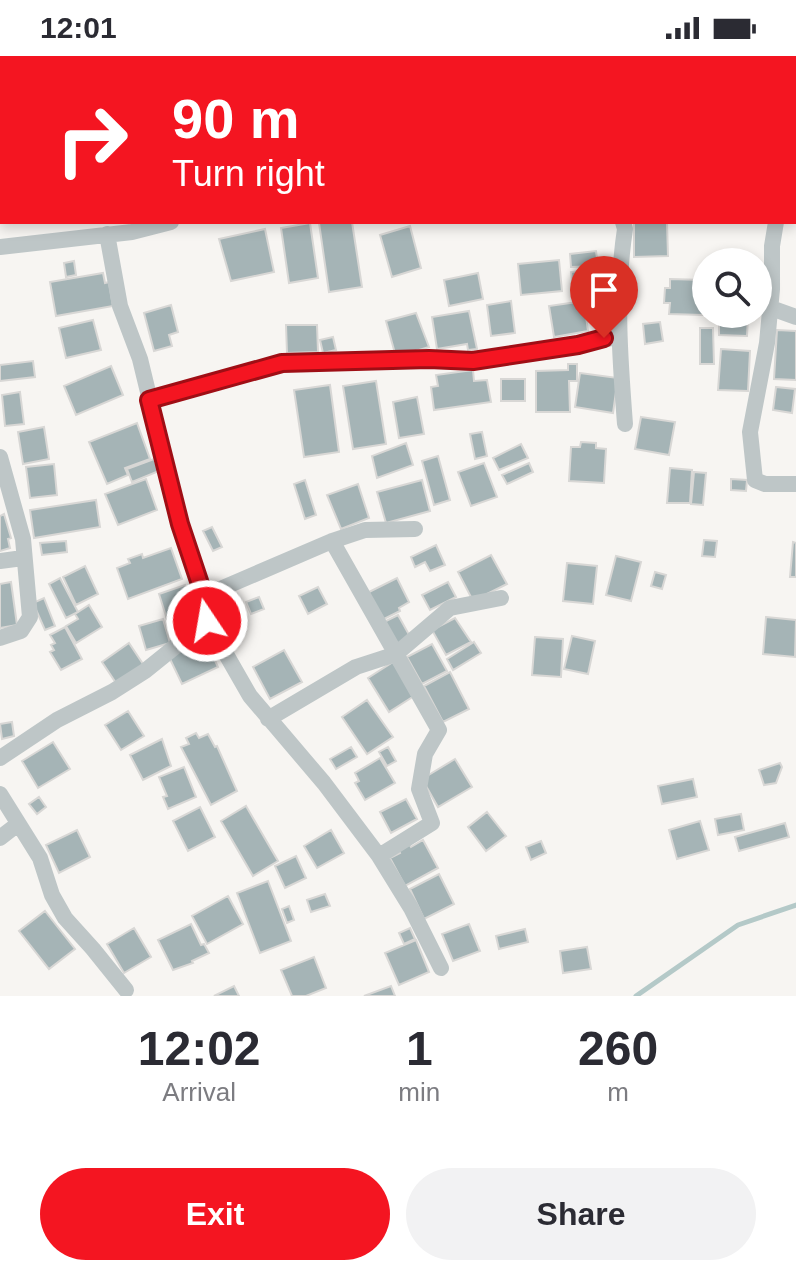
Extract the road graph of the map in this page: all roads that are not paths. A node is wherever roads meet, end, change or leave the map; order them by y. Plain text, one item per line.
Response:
1 (163, 224) edge
2 (624, 224) edge
3 (776, 224) edge
4 (107, 234) junction
5 (0, 247) edge
6 (772, 248) edge
7 (772, 308) edge
8 (796, 317) edge
9 (769, 328) edge
10 (618, 337) junction
11 (149, 400) junction
12 (625, 424) dead end
13 (0, 457) edge
14 (796, 484) edge
15 (415, 529) dead end
16 (332, 541) junction
17 (23, 558) junction
18 (0, 561) edge
19 (204, 596) junction
20 (501, 598) dead end
21 (207, 621) junction
22 (0, 638) edge
23 (396, 654) junction
24 (268, 719) junction
25 (0, 758) edge
26 (0, 794) edge
27 (18, 824) junction
28 (0, 838) edge
29 (379, 856) junction
30 (441, 968) dead end
31 (126, 990) dead end

1 - 4 street
2 - 10 street
3 - 6 street
4 - 5 street
4 - 11 street
7 - 8 street
9 - 14 street
10 - 11 street
10 - 12 street
11 - 19 street
13 - 17 street
15 - 16 street
16 - 19 street
16 - 23 street
17 - 18 street
17 - 22 street
19 - 21 street
20 - 23 street
21 - 24 street
21 - 25 street
23 - 24 street
23 - 29 street
24 - 29 street
26 - 27 street
27 - 28 street
27 - 31 street
29 - 30 street

